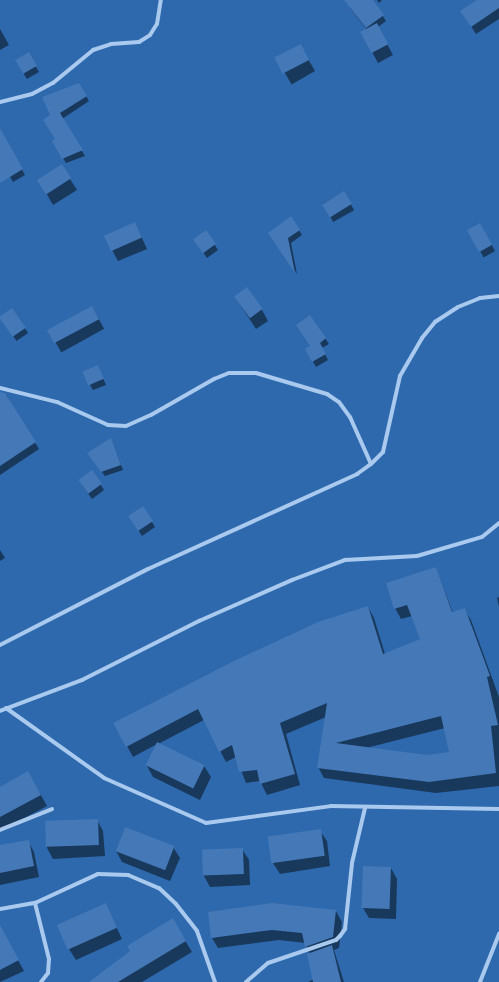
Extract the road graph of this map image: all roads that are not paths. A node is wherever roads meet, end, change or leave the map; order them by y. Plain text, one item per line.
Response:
1 (161, 0) edge
2 (0, 102) edge
3 (499, 296) edge
4 (0, 388) edge
5 (372, 464) junction
6 (499, 523) edge
7 (0, 645) edge
8 (6, 708) junction
9 (0, 711) edge
10 (365, 808) junction
11 (52, 809) dead end
12 (499, 809) edge
13 (0, 830) edge
14 (35, 903) junction
15 (0, 909) edge
16 (499, 934) edge
17 (41, 982) edge
18 (215, 982) edge
19 (246, 982) edge
20 (480, 982) edge

1 - 2 street
3 - 5 street
4 - 5 street
5 - 7 street
6 - 8 street
8 - 9 street
8 - 10 street
10 - 12 street
10 - 19 street
11 - 13 street
14 - 15 street
14 - 17 street
14 - 18 street
16 - 20 street

